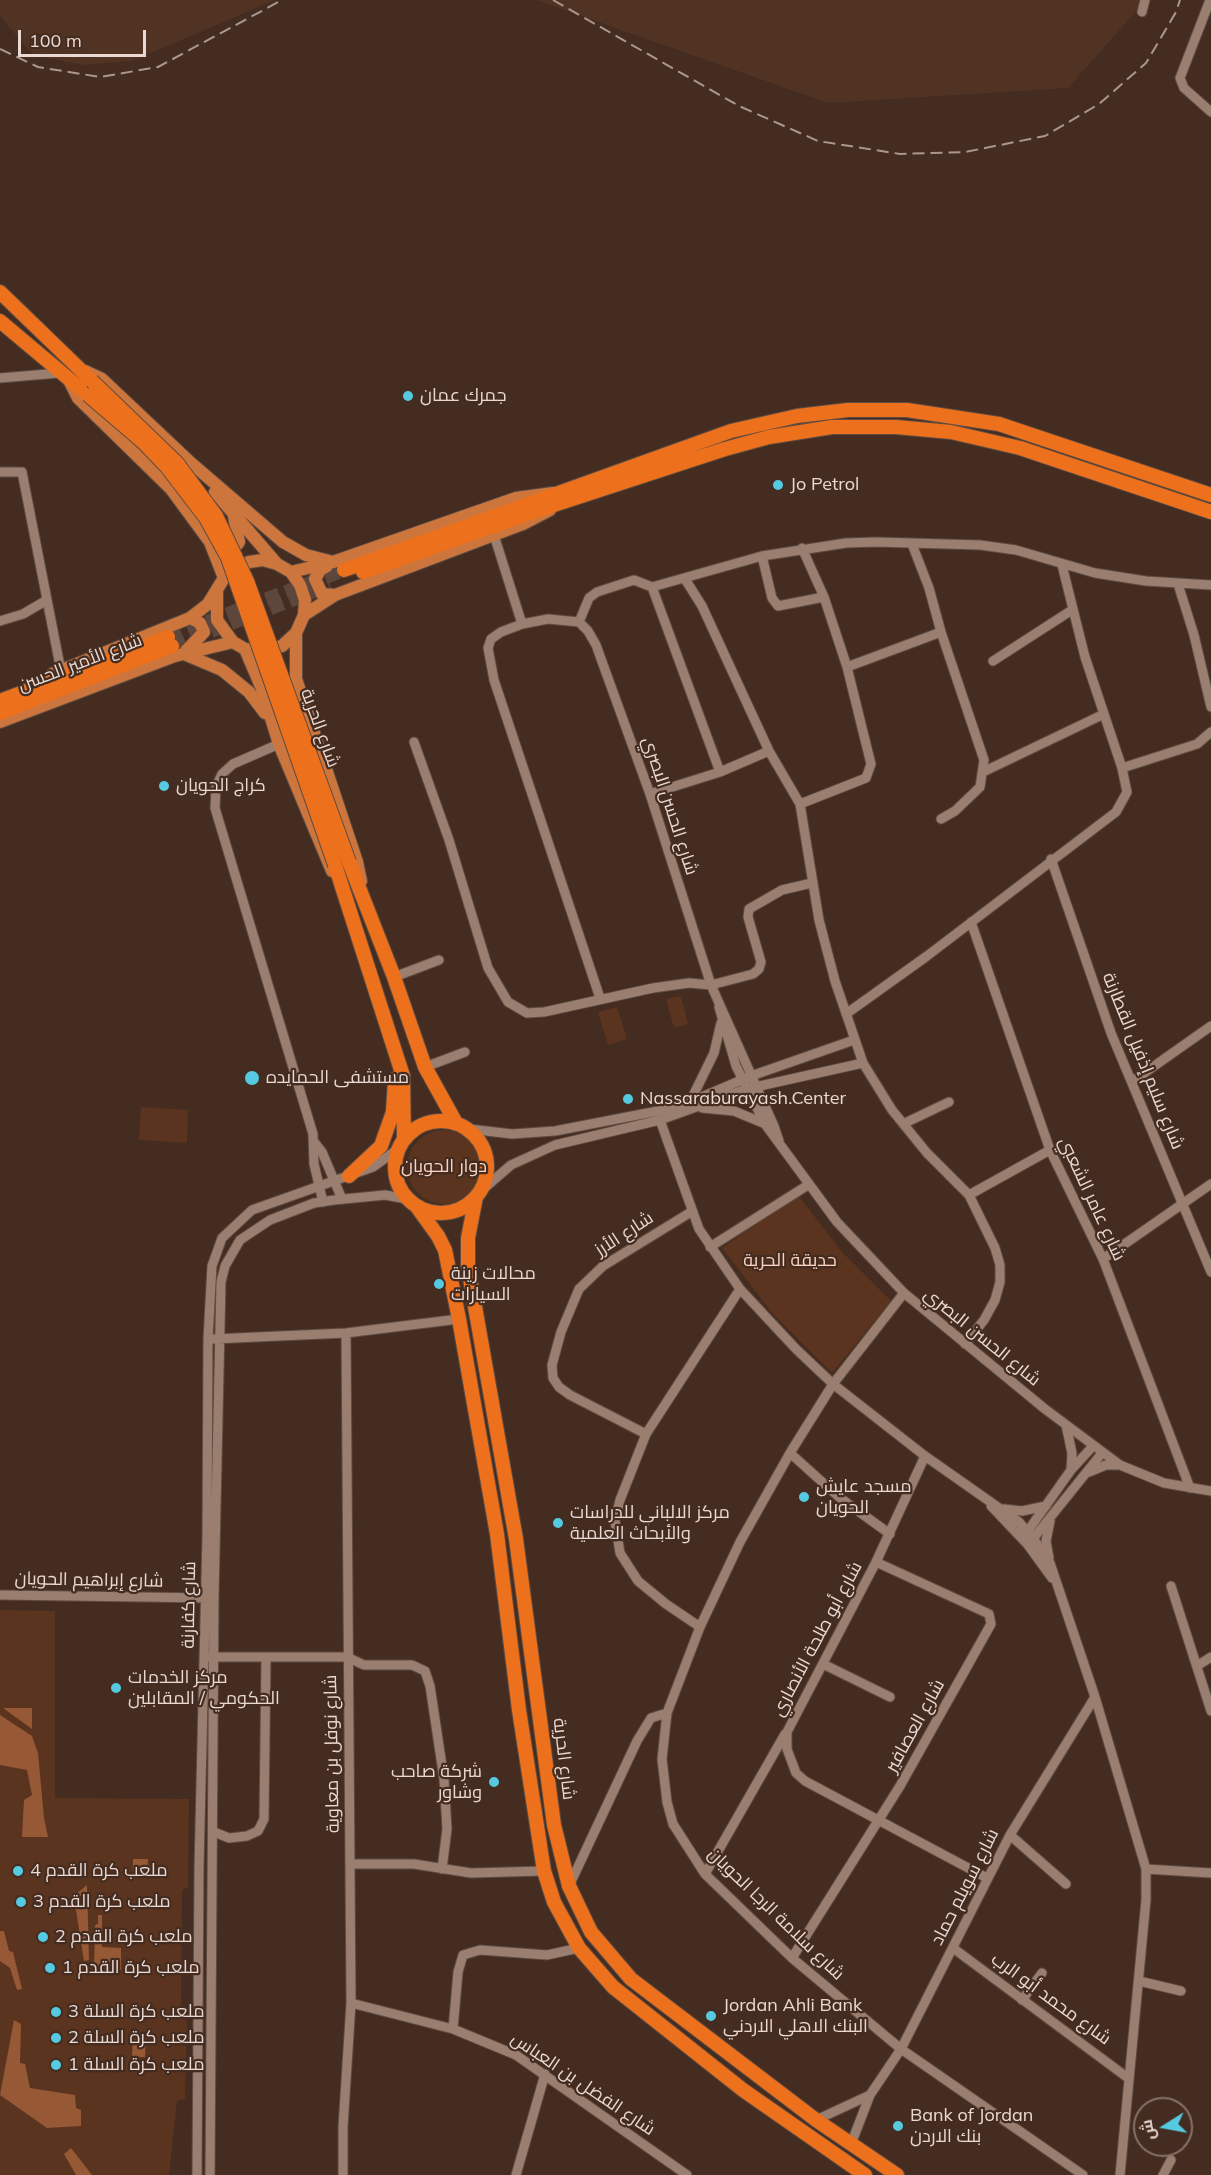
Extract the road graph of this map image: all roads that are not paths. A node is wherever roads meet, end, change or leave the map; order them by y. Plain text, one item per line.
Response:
1 (1145, 0) edge
2 (1210, 0) edge
3 (1142, 12) dead end
4 (1211, 112) edge
5 (0, 292) edge
6 (0, 321) edge
7 (72, 363) junction
8 (59, 373) junction
9 (0, 378) edge
10 (70, 382) junction
11 (191, 463) junction
12 (0, 472) edge
13 (1211, 495) edge
14 (554, 499) junction
15 (1211, 512) edge
16 (234, 513) junction
17 (494, 535) junction
18 (912, 544) junction
19 (213, 548) junction
20 (802, 548) junction
21 (762, 556) junction
22 (278, 564) junction
23 (1062, 565) junction
24 (341, 570) junction
25 (291, 572) junction
26 (224, 578) junction
27 (685, 579) junction
28 (1178, 584) junction
29 (1211, 585) edge
30 (652, 587) junction
31 (217, 592) junction
32 (335, 595) junction
33 (824, 597) junction
34 (47, 600) junction
35 (1072, 610) junction
36 (304, 615) junction
37 (190, 618) junction
38 (0, 621) edge
39 (579, 622) junction
40 (522, 624) junction
41 (941, 632) junction
42 (296, 633) junction
43 (233, 642) junction
44 (174, 646) junction
45 (245, 648) junction
46 (993, 661) dead end
47 (847, 667) junction
48 (61, 671) junction
49 (296, 679) junction
50 (262, 689) junction
51 (0, 694) edge
52 (0, 700) edge
53 (1211, 708) edge
54 (0, 713) edge
55 (1104, 714) junction
56 (269, 717) junction
57 (0, 722) edge
58 (1211, 732) edge
59 (414, 742) dead end
60 (279, 744) junction
61 (769, 751) junction
62 (1122, 768) junction
63 (985, 771) junction
64 (720, 772) junction
65 (650, 794) junction
66 (800, 804) junction
67 (941, 819) dead end
68 (1051, 859) junction
69 (812, 883) junction
70 (364, 894) junction
71 (346, 898) junction
72 (971, 922) junction
73 (440, 960) dead end
74 (394, 977) junction
75 (711, 986) junction
76 (600, 998) junction
77 (719, 1007) junction
78 (846, 1014) junction
79 (721, 1021) junction
80 (1211, 1026) edge
81 (854, 1040) junction
82 (393, 1044) junction
83 (465, 1052) dead end
84 (863, 1063) junction
85 (425, 1067) junction
86 (1133, 1081) junction
87 (749, 1083) junction
88 (690, 1102) junction
89 (949, 1102) dead end
90 (699, 1108) junction
91 (660, 1120) junction
92 (905, 1123) junction
93 (765, 1124) junction
94 (462, 1126) junction
95 (315, 1143) junction
96 (779, 1143) junction
97 (401, 1144) junction
98 (1050, 1150) junction
99 (349, 1176) junction
100 (335, 1182) junction
101 (1211, 1184) edge
102 (808, 1185) junction
103 (319, 1187) junction
104 (478, 1194) junction
105 (969, 1195) junction
106 (342, 1199) junction
107 (323, 1202) junction
108 (412, 1203) junction
109 (1184, 1203) junction
110 (691, 1212) junction
111 (710, 1247) junction
112 (1103, 1259) junction
113 (1211, 1272) edge
114 (741, 1289) junction
115 (904, 1293) junction
116 (459, 1319) junction
117 (346, 1333) junction
118 (208, 1339) junction
119 (218, 1339) junction
120 (965, 1344) junction
121 (833, 1384) junction
122 (1066, 1425) junction
123 (646, 1434) junction
124 (1093, 1446) junction
125 (790, 1453) junction
126 (1102, 1453) junction
127 (925, 1455) junction
128 (1119, 1465) junction
129 (1071, 1470) junction
130 (1084, 1475) junction
131 (1190, 1488) junction
132 (1211, 1491) edge
133 (983, 1498) junction
134 (1046, 1506) junction
135 (1004, 1508) junction
136 (1050, 1520) junction
137 (890, 1533) junction
138 (1028, 1538) junction
139 (876, 1562) junction
140 (1050, 1563) junction
141 (1171, 1586) dead end
142 (1059, 1587) junction
143 (0, 1595) edge
144 (209, 1598) junction
145 (700, 1627) junction
146 (266, 1657) junction
147 (347, 1657) junction
148 (1211, 1657) edge
149 (209, 1658) junction
150 (822, 1664) junction
151 (1197, 1666) junction
152 (1095, 1696) junction
153 (890, 1697) dead end
154 (1211, 1711) edge
155 (667, 1713) junction
156 (786, 1732) junction
157 (878, 1821) junction
158 (214, 1832) junction
159 (1010, 1835) junction
160 (351, 1864) junction
161 (442, 1869) junction
162 (1146, 1869) junction
163 (544, 1871) junction
164 (1211, 1873) edge
165 (705, 1874) junction
166 (987, 1878) junction
167 (1066, 1884) dead end
168 (569, 1886) junction
169 (579, 1948) junction
170 (953, 1948) junction
171 (792, 1958) junction
172 (1042, 1973) dead end
173 (1139, 1981) junction
174 (1181, 1991) dead end
175 (1022, 2000) junction
176 (351, 2003) junction
177 (453, 2029) junction
178 (901, 2049) junction
179 (545, 2074) junction
180 (1128, 2078) junction
181 (870, 2095) junction
182 (816, 2120) junction
183 (851, 2144) junction
184 (1171, 2160) dead end
185 (197, 2175) edge
186 (210, 2175) edge
187 (343, 2175) edge
188 (516, 2175) edge
189 (687, 2175) edge
190 (865, 2175) edge
191 (897, 2175) edge
192 (1083, 2175) edge
193 (1120, 2175) edge
194 (1163, 2175) edge

1 - 3 street
2 - 4 street
5 - 7 highway, شارع الحرية
6 - 8 highway, شارع الحرية
7 - 11 main road
7 - 70 highway, شارع الحرية, bridge
8 - 9 street
8 - 10 highway, شارع الحرية
10 - 19 main road
10 - 71 highway, شارع الحرية, bridge
11 - 16 main road
11 - 24 main road
12 - 34 street
13 - 14 highway
14 - 15 highway
14 - 17 main road
14 - 24 highway
14 - 24 main road
16 - 19 main road
16 - 22 main road
17 - 32 main road
17 - 40 street
18 - 20 street
18 - 23 street
18 - 41 street
19 - 26 main road
20 - 21 street
20 - 33 street
21 - 27 street
21 - 33 street
22 - 25 main road
22 - 26 main road
23 - 28 street
23 - 35 street
24 - 25 main road
24 - 32 main road
25 - 36 main road
26 - 31 main road
27 - 30 street
27 - 61 street
28 - 29 street
28 - 53 street
30 - 39 street
30 - 64 street
31 - 37 main road
31 - 43 main road
32 - 36 main road
33 - 47 street
34 - 38 street
34 - 48 street
35 - 46 street
35 - 55 street
36 - 42 main road
37 - 44 main road
37 - 48 main road
39 - 40 street
39 - 65 street, شارع الحسن البصري
40 - 76 street
41 - 47 street
41 - 63 street
42 - 45 main road
42 - 49 main road
43 - 44 main road
43 - 45 main road
44 - 52 highway, شارع الأمير الحسن
44 - 54 highway, شارع الأمير الحسن
44 - 56 main road
44 - 57 main road
45 - 50 main road
47 - 66 street
48 - 51 main road
49 - 50 main road
49 - 70 main road
50 - 56 main road
55 - 62 street
55 - 63 street
56 - 60 main road
58 - 62 street
59 - 76 street
60 - 71 main road
60 - 95 street
61 - 64 street
61 - 66 street
62 - 68 street
63 - 67 street
64 - 65 street
65 - 75 street, شارع الحسن البصري
66 - 69 street
68 - 72 street
68 - 86 street, شارع سليم إذفيل القطارنة
69 - 75 street
69 - 78 street
70 - 74 highway, شارع الحرية
71 - 82 highway, شارع الحرية
72 - 78 street
72 - 98 street, شارع عامر الشعبي
73 - 74 street
74 - 85 highway, شارع الحرية
75 - 76 street
75 - 77 street, شارع الحسن البصري
77 - 79 street, شارع الحسن البصري
77 - 87 street, شارع الحسن البصري
78 - 81 street
79 - 87 street, شارع الحسن البصري
79 - 88 street
80 - 86 street
81 - 84 street
81 - 87 street
82 - 97 highway, شارع الحرية
82 - 99 highway
83 - 85 street
84 - 87 street
84 - 92 street
85 - 94 highway, شارع الحرية
86 - 109 street, شارع سليم إذفيل القطارنة
87 - 88 street
87 - 90 street
87 - 93 street, شارع الحسن البصري
87 - 96 street, شارع الحسن البصري
88 - 94 street
89 - 92 street
90 - 91 street
90 - 93 street
91 - 104 street
91 - 110 street
92 - 105 street
93 - 96 street, شارع الحسن البصري
94 - 97 highway
94 - 104 highway
95 - 100 street
95 - 103 street
96 - 102 street, شارع الحسن البصري
97 - 99 street, شارع كفارنة
97 - 108 highway
98 - 105 street
98 - 112 street, شارع عامر الشعبي
99 - 100 street, شارع كفارنة
100 - 103 street, شارع كفارنة
100 - 106 street
101 - 109 street
102 - 111 street
102 - 115 street, شارع الحسن البصري
103 - 107 street
103 - 118 street, شارع كفارنة
104 - 108 highway
104 - 168 highway, شارع الحرية
105 - 120 street
106 - 107 street, شارع كفارنة
106 - 108 street, شارع كفارنة
107 - 119 street, شارع كفارنة
108 - 116 highway, شارع الحرية
109 - 112 street
109 - 113 street, شارع سليم إذفيل القطارنة
110 - 111 street
110 - 123 street, شارع الأرز
111 - 114 street
112 - 131 street, شارع عامر الشعبي
114 - 121 street
114 - 123 street
115 - 120 street, شارع الحسن البصري
115 - 121 street, شارع سلامة الرجا الحويان
116 - 117 street
116 - 163 highway, شارع الحرية
117 - 119 street
117 - 147 street, شارع نوفل بن معاوية
118 - 119 street
118 - 144 street, شارع كفارنة
119 - 144 street, شارع كفارنة
120 - 122 street, شارع الحسن البصري
121 - 125 street, شارع سلامة الرجا الحويان
121 - 127 street
122 - 124 street, شارع الحسن البصري
122 - 129 street
123 - 145 street
124 - 126 street, شارع الحسن البصري
124 - 129 street
125 - 137 street
125 - 145 street, شارع سلامة الرجا الحويان
126 - 128 street, شارع الحسن البصري
126 - 130 street
127 - 133 street
127 - 137 street, شارع أبو طلحة الأنصاري
128 - 130 street
128 - 131 street, شارع الحسن البصري
129 - 134 street
130 - 136 street
131 - 132 street, شارع الحسن البصري
133 - 135 street
133 - 138 street
134 - 135 street
134 - 138 street
135 - 138 street
136 - 138 street
136 - 140 street
137 - 139 street, شارع أبو طلحة الأنصاري
138 - 140 street
138 - 142 street
139 - 150 street, شارع أبو طلحة الأنصاري
139 - 157 street, شارع العصافير
140 - 142 street
141 - 151 street
142 - 152 street
143 - 144 street, شارع إبراهيم الحويان
144 - 149 street, شارع كفارنة
145 - 155 street, شارع سلامة الرجا الحويان
146 - 147 street
146 - 149 street
146 - 158 street
147 - 160 street, شارع نوفل بن معاوية
147 - 161 street
148 - 151 street
149 - 158 street, شارع كفارنة
149 - 185 street, شارع كفارنة
150 - 153 street
150 - 156 street, شارع أبو طلحة الأنصاري
151 - 154 street
152 - 159 street, شارع سويلم حماد
152 - 162 street
155 - 165 street, شارع سلامة الرجا الحويان
155 - 168 street
156 - 157 street, شارع أبو طلحة الأنصاري
156 - 165 street
157 - 166 street, شارع أبو طلحة الأنصاري
157 - 171 street, شارع العصافير
158 - 186 street, شارع كفارنة
159 - 166 street, شارع سويلم حماد
159 - 167 street
160 - 161 street
160 - 176 street, شارع نوفل بن معاوية
161 - 163 street
162 - 164 street
162 - 173 street
163 - 169 highway, شارع الحرية
165 - 171 street, شارع سلامة الرجا الحويان
166 - 170 street, شارع سويلم حماد
168 - 182 highway, شارع الحرية
169 - 177 street
169 - 190 highway, شارع الحرية
170 - 175 street, شارع محمد أبو الرب
170 - 178 street, شارع سويلم حماد
171 - 178 street, شارع سلامة الرجا الحويان
172 - 175 street
173 - 174 street
173 - 180 street
175 - 180 street, شارع محمد أبو الرب
176 - 177 street, شارع الفضل بن العباس
176 - 187 street, شارع نوفل بن معاوية
177 - 179 street, شارع الفضل بن العباس
178 - 181 street, شارع سويلم حماد
178 - 192 street, شارع سلامة الرجا الحويان
179 - 188 street
179 - 189 street, شارع الفضل بن العباس
180 - 193 street
181 - 182 street
181 - 183 street, شارع سويلم حماد
182 - 183 highway, شارع الحرية
183 - 191 highway, شارع الحرية
184 - 194 street

